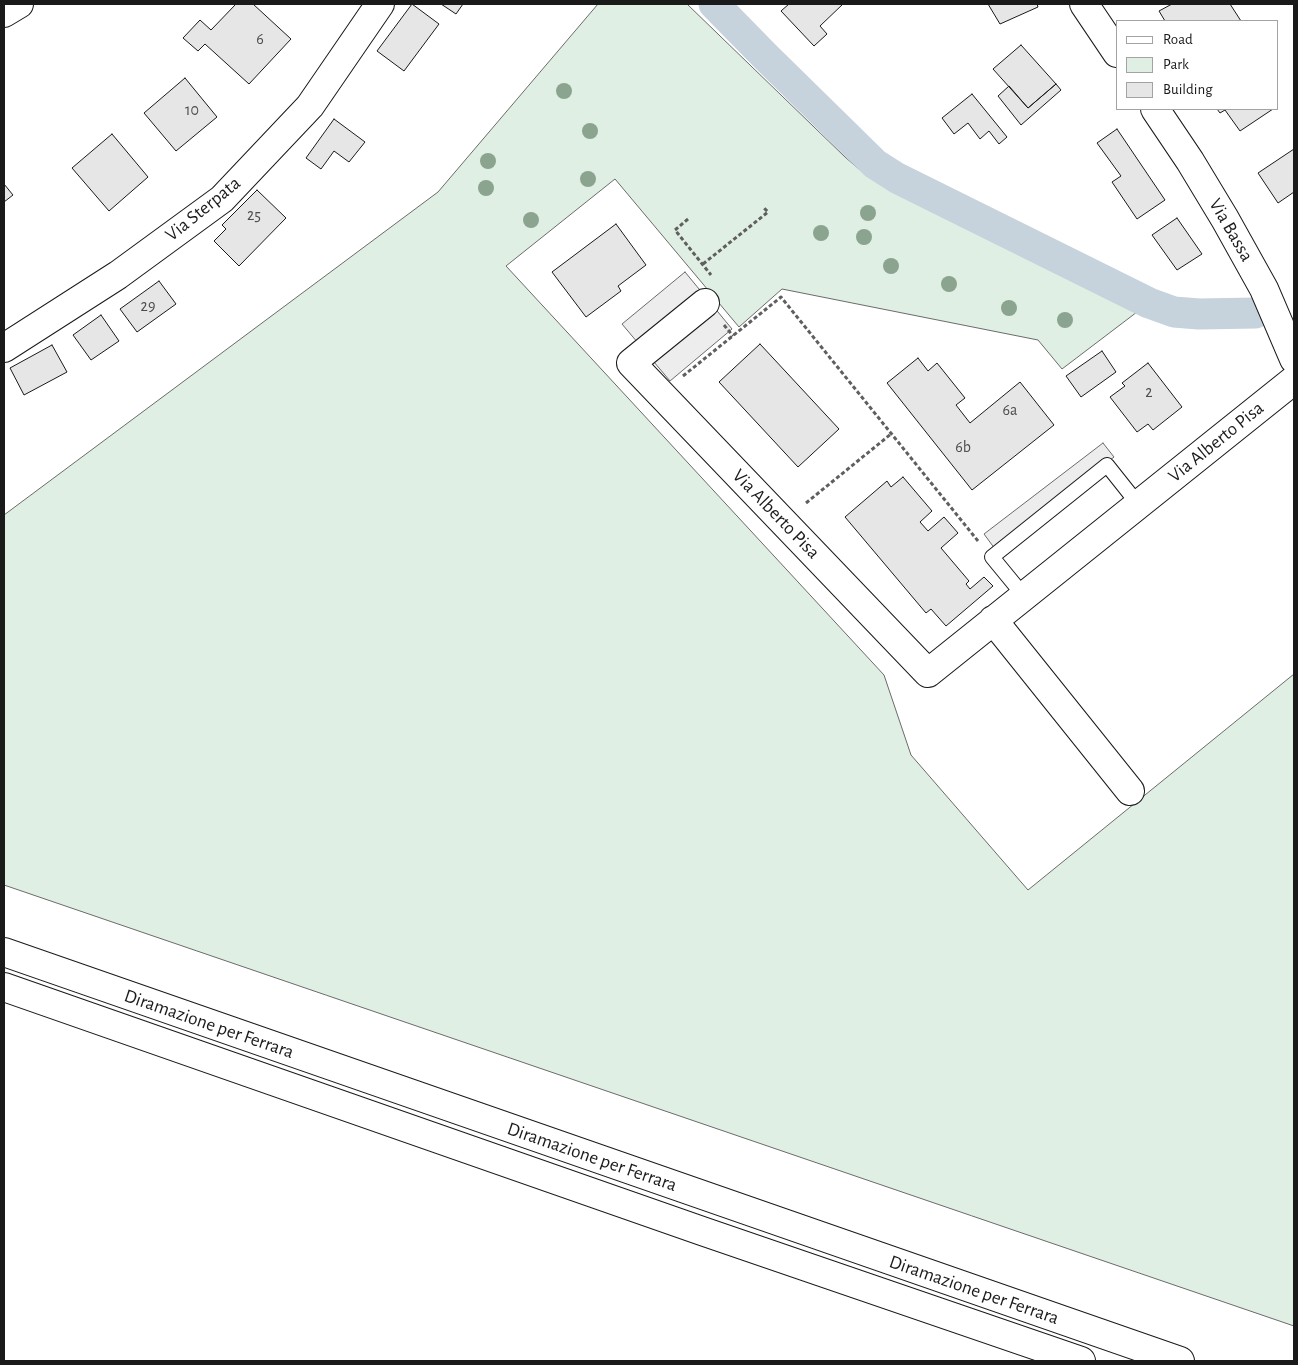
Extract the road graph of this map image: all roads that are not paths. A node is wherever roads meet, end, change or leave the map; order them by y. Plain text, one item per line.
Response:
1 (19, 4) edge
2 (380, 4) edge
3 (1084, 4) edge
4 (4, 13) edge
5 (1116, 52) edge
6 (1156, 110) edge
7 (705, 303) dead end
8 (4, 348) edge
9 (1294, 359) edge
10 (1294, 380) edge
11 (1138, 504) junction
12 (1024, 596) junction
13 (993, 620) junction
14 (1130, 791) dead end
15 (4, 952) edge
16 (4, 987) edge
17 (1081, 1361) edge
18 (1180, 1361) edge

1 - 4 main road
2 - 8 main road, Via Sterpata
3 - 5 main road
6 - 9 main road, Via Bassa
7 - 13 main road, Via Alberto Pisa
10 - 11 main road, Via Alberto Pisa
11 - 12 main road, Via Alberto Pisa
11 - 12 lane
12 - 13 main road, Via Alberto Pisa
13 - 14 main road
15 - 18 main road, Diramazione per Ferrara
16 - 17 main road, Diramazione per Ferrara

